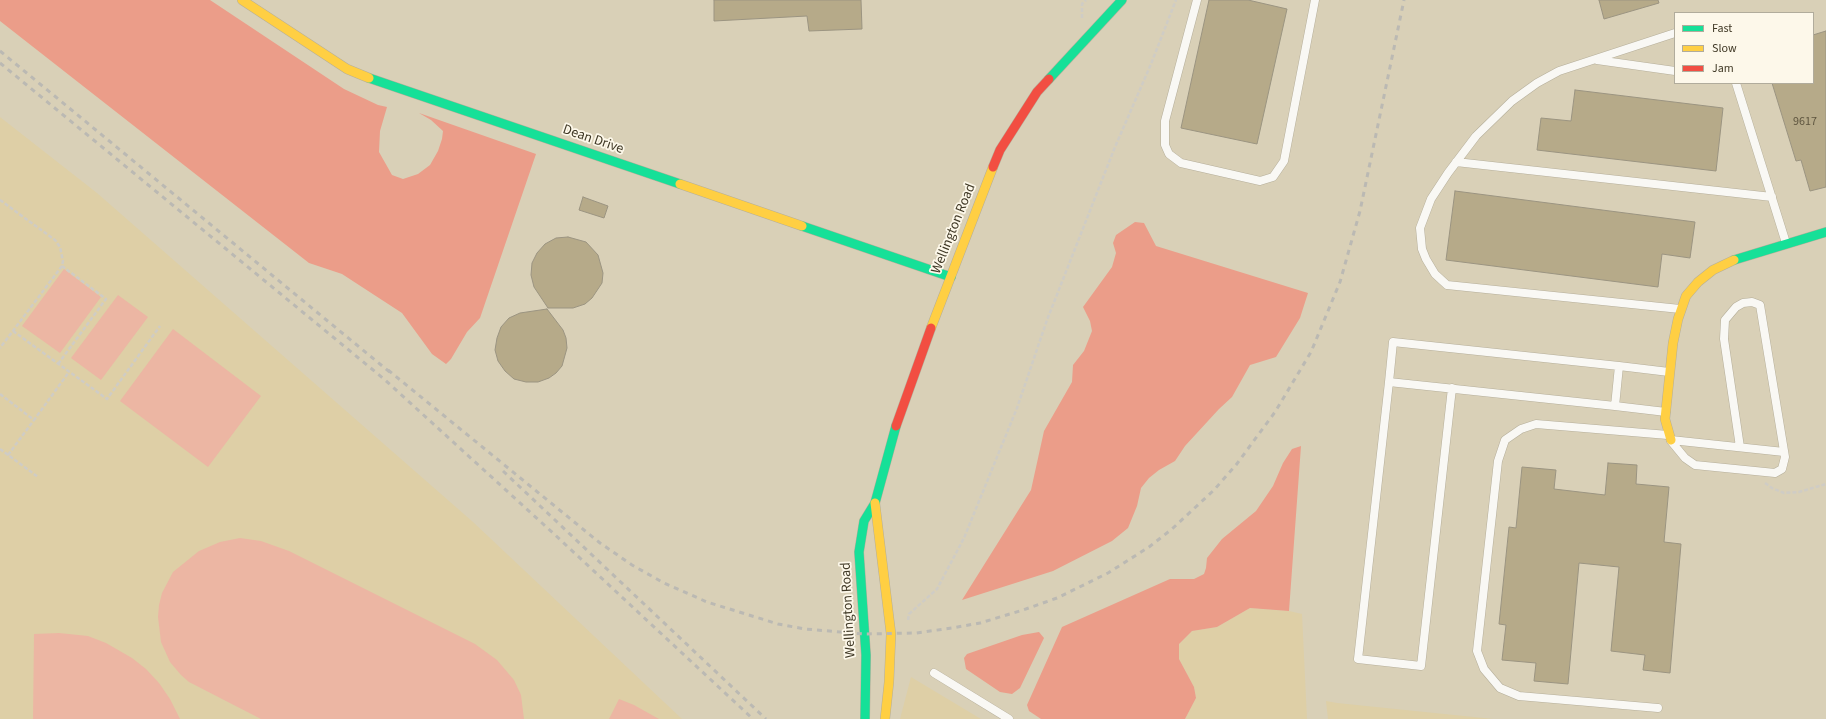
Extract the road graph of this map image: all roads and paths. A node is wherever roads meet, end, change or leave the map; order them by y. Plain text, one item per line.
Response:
1 (242, 0) edge
2 (1122, 0) edge
3 (1176, 0) edge
4 (1197, 0) edge
5 (1314, 0) edge
6 (1674, 33) edge
7 (1595, 59) junction
8 (1674, 71) edge
9 (1736, 84) edge
10 (1456, 162) junction
11 (1772, 197) junction
12 (0, 200) edge
13 (1826, 232) edge
14 (1786, 244) junction
15 (62, 266) junction
16 (951, 277) junction
17 (1681, 310) junction
18 (160, 326) dead end
19 (13, 331) junction
20 (0, 348) edge
21 (58, 364) junction
22 (1619, 366) junction
23 (69, 372) junction
24 (1670, 372) junction
25 (1389, 382) junction
26 (1452, 388) junction
27 (0, 394) edge
28 (1615, 406) junction
29 (1666, 412) junction
30 (34, 420) junction
31 (1670, 438) junction
32 (1740, 447) junction
33 (0, 449) edge
34 (1784, 452) junction
35 (8, 455) junction
36 (38, 477) dead end
37 (1763, 482) dead end
38 (1826, 484) edge
39 (875, 503) junction
40 (908, 622) dead end
41 (934, 673) dead end
42 (1658, 708) dead end
43 (865, 719) edge
44 (885, 719) edge
45 (1009, 719) edge

1 - 16 street, Dean Drive
2 - 16 street, Wellington Road
3 - 40 path
4 - 5 lane
6 - 7 lane
7 - 8 lane
7 - 10 lane
9 - 11 lane
10 - 11 lane
10 - 17 lane
11 - 14 lane
12 - 15 path
13 - 14 street
14 - 17 street
15 - 19 path
15 - 21 path
16 - 39 street, Wellington Road
17 - 24 street
18 - 23 path
19 - 20 path
19 - 21 path
21 - 23 path
22 - 24 lane
22 - 25 lane
22 - 28 lane
23 - 30 path
24 - 29 street
25 - 26 lane
25 - 26 lane
26 - 28 lane
27 - 30 path
28 - 29 lane
29 - 31 street
30 - 35 path
31 - 32 lane
31 - 34 lane
31 - 42 lane
32 - 34 lane
32 - 34 lane
33 - 35 path
35 - 36 path
37 - 38 path
39 - 43 street, Wellington Road
39 - 44 street, Wellington Road
41 - 45 lane

